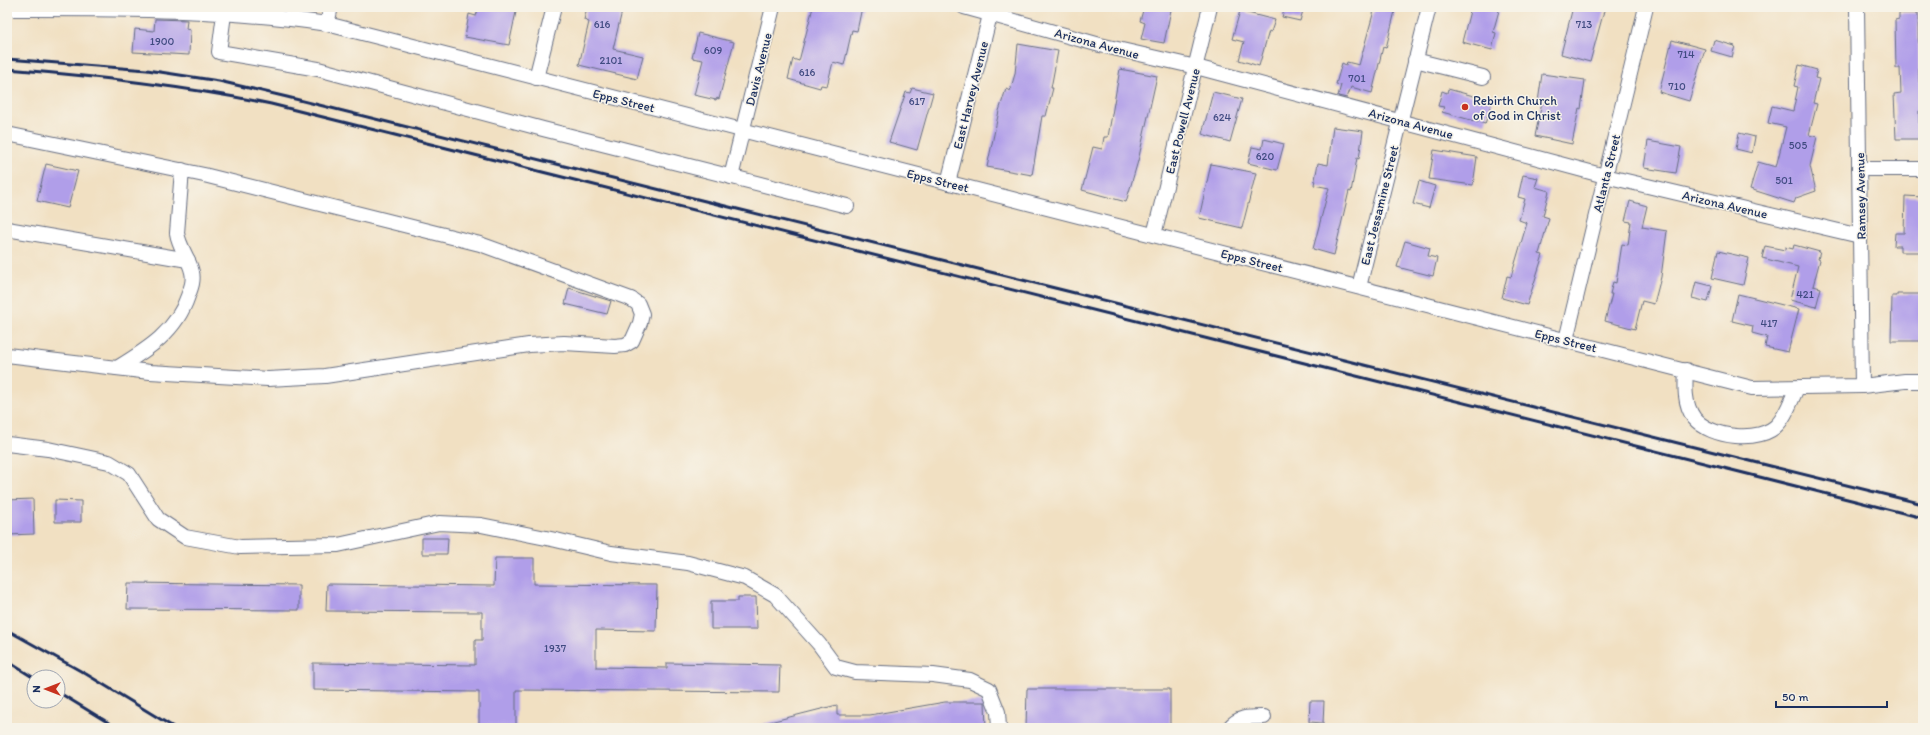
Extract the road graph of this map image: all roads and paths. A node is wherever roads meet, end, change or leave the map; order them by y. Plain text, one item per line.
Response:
1 (331, 7) edge
2 (554, 7) edge
3 (773, 7) edge
4 (964, 7) edge
5 (1210, 7) edge
6 (1428, 7) edge
7 (1646, 7) edge
8 (1856, 7) edge
9 (111, 8) edge
10 (7, 9) edge
11 (991, 10) edge
12 (224, 14) junction
13 (326, 24) junction
14 (1415, 60) junction
15 (1196, 67) junction
16 (1483, 77) dead end
17 (536, 78) junction
18 (1400, 120) junction
19 (742, 131) junction
20 (7, 134) edge
21 (1859, 169) junction
22 (1923, 169) edge
23 (182, 170) junction
24 (1606, 176) junction
25 (731, 177) junction
26 (948, 183) junction
27 (847, 206) dead end
28 (7, 230) edge
29 (1154, 235) junction
30 (1860, 236) junction
31 (188, 260) junction
32 (1359, 287) junction
33 (1566, 340) junction
34 (7, 355) edge
35 (117, 368) junction
36 (1686, 370) junction
37 (1923, 381) edge
38 (1862, 386) junction
39 (1797, 388) junction
40 (7, 444) edge
41 (1264, 717) dead end
42 (999, 728) edge
43 (1229, 728) edge

1 - 13 street
2 - 17 street
3 - 19 street, Davis Avenue
4 - 11 street, Arizona Avenue
5 - 15 street, East Powell Avenue
6 - 14 street, East Jessamine Street
7 - 24 street, Atlanta Street
8 - 21 street, Ramsey Avenue
9 - 10 street, Epps Street
9 - 12 street, Epps Street
11 - 15 street, Arizona Avenue
11 - 26 street, East Harvey Avenue
12 - 13 street, Epps Street
12 - 25 street
13 - 17 street, Epps Street
14 - 16 street
14 - 18 street, East Jessamine Street
15 - 18 street, Arizona Avenue
15 - 29 street, East Powell Avenue
17 - 19 street, Epps Street
18 - 24 street, Arizona Avenue
18 - 32 street, East Jessamine Street
19 - 25 street, Davis Avenue
19 - 26 street, Epps Street
20 - 23 street
21 - 22 street
21 - 30 street, Ramsey Avenue
23 - 31 street
23 - 35 street
24 - 30 street, Arizona Avenue
24 - 33 street, Atlanta Street
25 - 27 street
26 - 29 street, Epps Street
28 - 31 street
29 - 32 street, Epps Street
30 - 38 street, Ramsey Avenue
31 - 35 street
32 - 33 street, Epps Street
33 - 36 street, Epps Street
34 - 35 street
36 - 39 street, Epps Street
36 - 39 street
37 - 38 street, Epps Street
38 - 39 street, Epps Street
40 - 42 street
41 - 43 street

